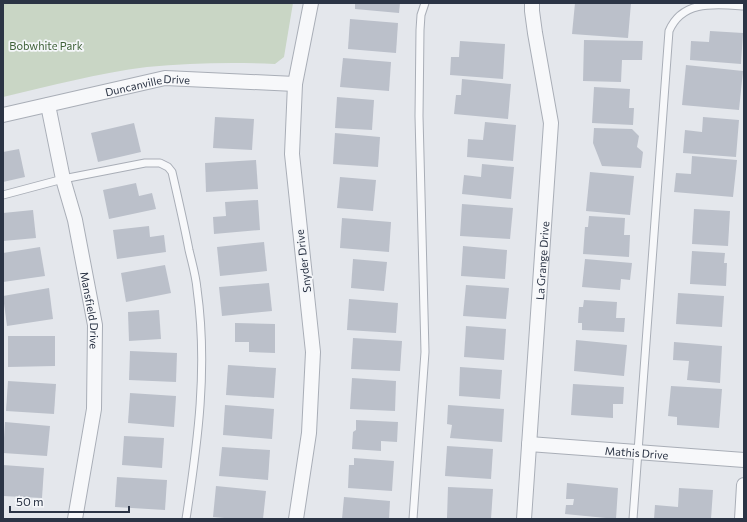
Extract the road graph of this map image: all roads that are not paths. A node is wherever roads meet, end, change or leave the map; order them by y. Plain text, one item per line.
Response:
1 (311, 3) edge
2 (425, 3) edge
3 (532, 3) edge
4 (744, 6) edge
5 (294, 84) junction
6 (48, 105) junction
7 (3, 115) edge
8 (63, 179) junction
9 (3, 195) edge
10 (530, 444) junction
11 (638, 452) junction
12 (744, 460) edge
13 (744, 485) edge
14 (75, 519) edge
15 (186, 519) edge
16 (296, 519) edge
17 (413, 519) edge
18 (524, 519) edge
19 (633, 519) edge
20 (742, 519) edge

1 - 5 street, Snyder Drive
2 - 17 lane
3 - 10 street, La Grange Drive
4 - 11 lane
5 - 6 street, Duncanville Drive
5 - 16 street, Snyder Drive
6 - 7 street, Duncanville Drive
6 - 8 street, Mansfield Drive
8 - 9 lane
8 - 14 street, Mansfield Drive
8 - 15 lane
10 - 11 street, Mathis Drive
10 - 18 street, La Grange Drive
11 - 12 street, Mathis Drive
11 - 19 lane
13 - 20 street

